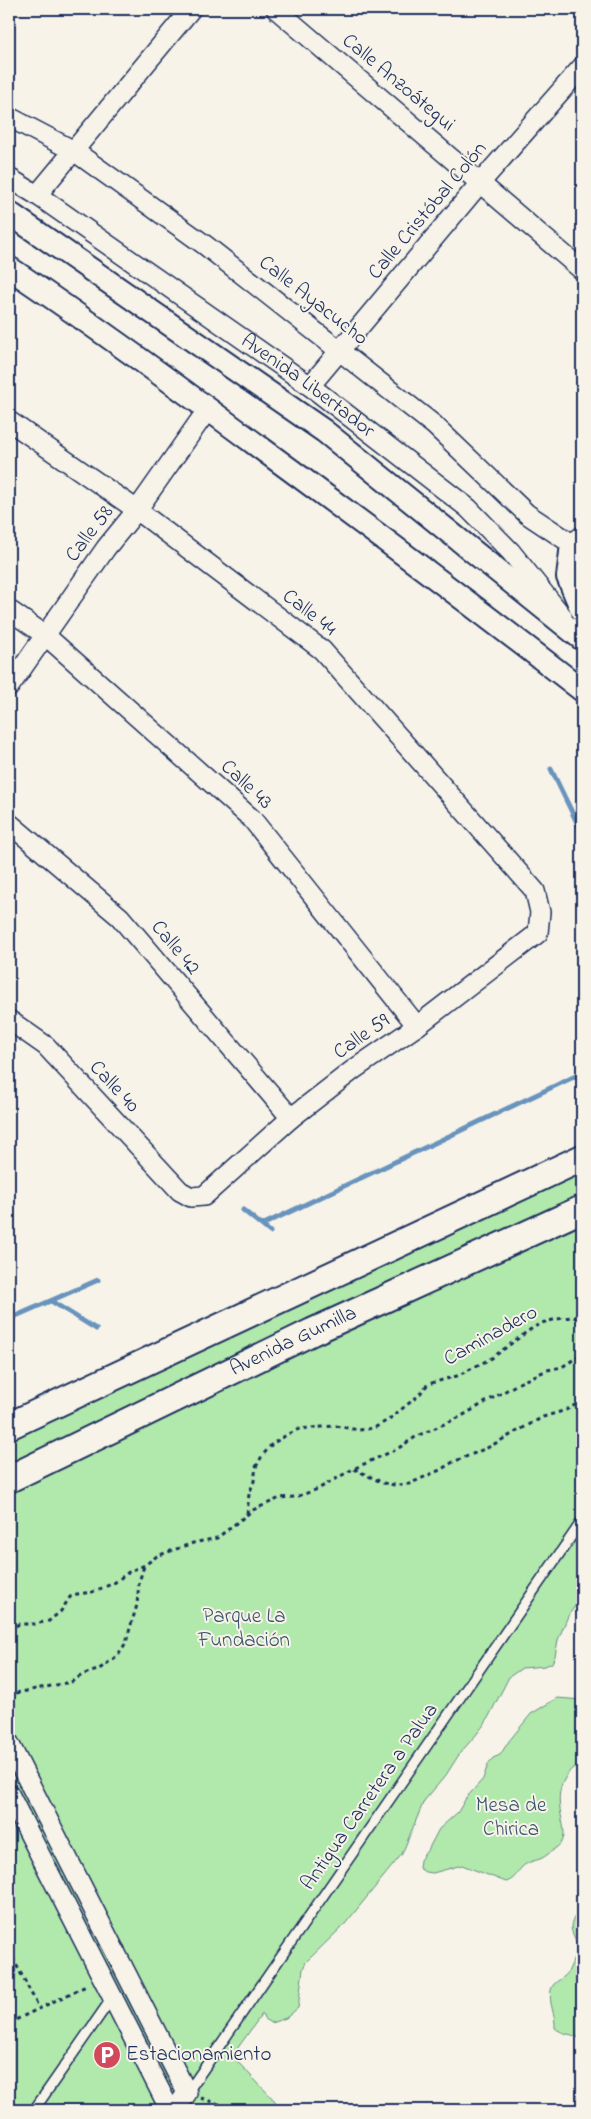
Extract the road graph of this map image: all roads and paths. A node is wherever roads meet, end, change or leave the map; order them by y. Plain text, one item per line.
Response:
1 (191, 9) edge
2 (276, 9) edge
3 (582, 67) edge
4 (9, 117) edge
5 (74, 151) junction
6 (9, 178) edge
7 (480, 183) junction
8 (37, 195) junction
9 (9, 213) edge
10 (9, 268) edge
11 (582, 270) edge
12 (339, 350) junction
13 (310, 386) junction
14 (208, 409) junction
15 (9, 421) edge
16 (137, 510) junction
17 (577, 540) edge
18 (575, 577) edge
19 (9, 610) edge
20 (582, 610) edge
21 (45, 635) junction
22 (578, 635) edge
23 (9, 687) edge
24 (582, 690) edge
25 (9, 823) edge
26 (535, 891) joint
27 (9, 1020) edge
28 (417, 1026) junction
29 (291, 1118) junction
30 (582, 1158) edge
31 (180, 1191) joint
32 (582, 1209) edge
33 (582, 1319) edge
34 (582, 1354) edge
35 (582, 1401) edge
36 (9, 1426) edge
37 (353, 1468) junction
38 (9, 1480) edge
39 (247, 1514) junction
40 (582, 1520) edge
41 (145, 1565) junction
42 (9, 1630) edge
43 (9, 1697) edge
44 (9, 1743) edge
45 (9, 1794) edge
46 (9, 1951) edge
47 (102, 1978) junction
48 (112, 1998) junction
49 (39, 2008) junction
50 (9, 2023) edge
51 (187, 2093) junction
52 (34, 2110) edge
53 (170, 2110) edge
54 (175, 2110) edge
55 (236, 2110) edge

1 - 5 street
2 - 7 street, Calle Anzoátegui
3 - 7 street, Calle Cristóbal Colón
4 - 5 street, Calle Ayacucho
5 - 8 street
5 - 12 street, Calle Ayacucho
6 - 8 street, Avenida Libertador
7 - 11 street, Calle Anzoátegui
7 - 12 street, Calle Cristóbal Colón
8 - 13 street, Avenida Libertador
9 - 22 street, Avenida Libertador
10 - 14 street
12 - 13 street, Calle Cristóbal Colón
12 - 17 street, Calle Ayacucho
13 - 22 street, Avenida Libertador
14 - 16 street, Calle 58
14 - 24 street
15 - 16 street, Calle 44
16 - 21 street, Calle 58
16 - 26 street, Calle 44
17 - 18 street
18 - 20 street
19 - 21 street, Calle 43
21 - 23 street, Calle 58
21 - 28 street, Calle 43
25 - 29 street, Calle 42
26 - 28 street, Calle 59
27 - 31 street, Calle 40
28 - 29 street, Calle 59
29 - 31 street, Calle 59
30 - 36 main road, Avenida Gumilla
32 - 38 main road, Avenida Gumilla
33 - 39 path, Caminadero
34 - 37 path
35 - 37 path
37 - 39 path
39 - 41 path
40 - 51 lane, Antigua Carretera a Palua
41 - 42 path
41 - 43 path
44 - 51 street
45 - 47 street
46 - 49 path
47 - 48 street
47 - 49 path
48 - 52 lane
48 - 53 street
49 - 50 path
51 - 54 street
51 - 55 path

